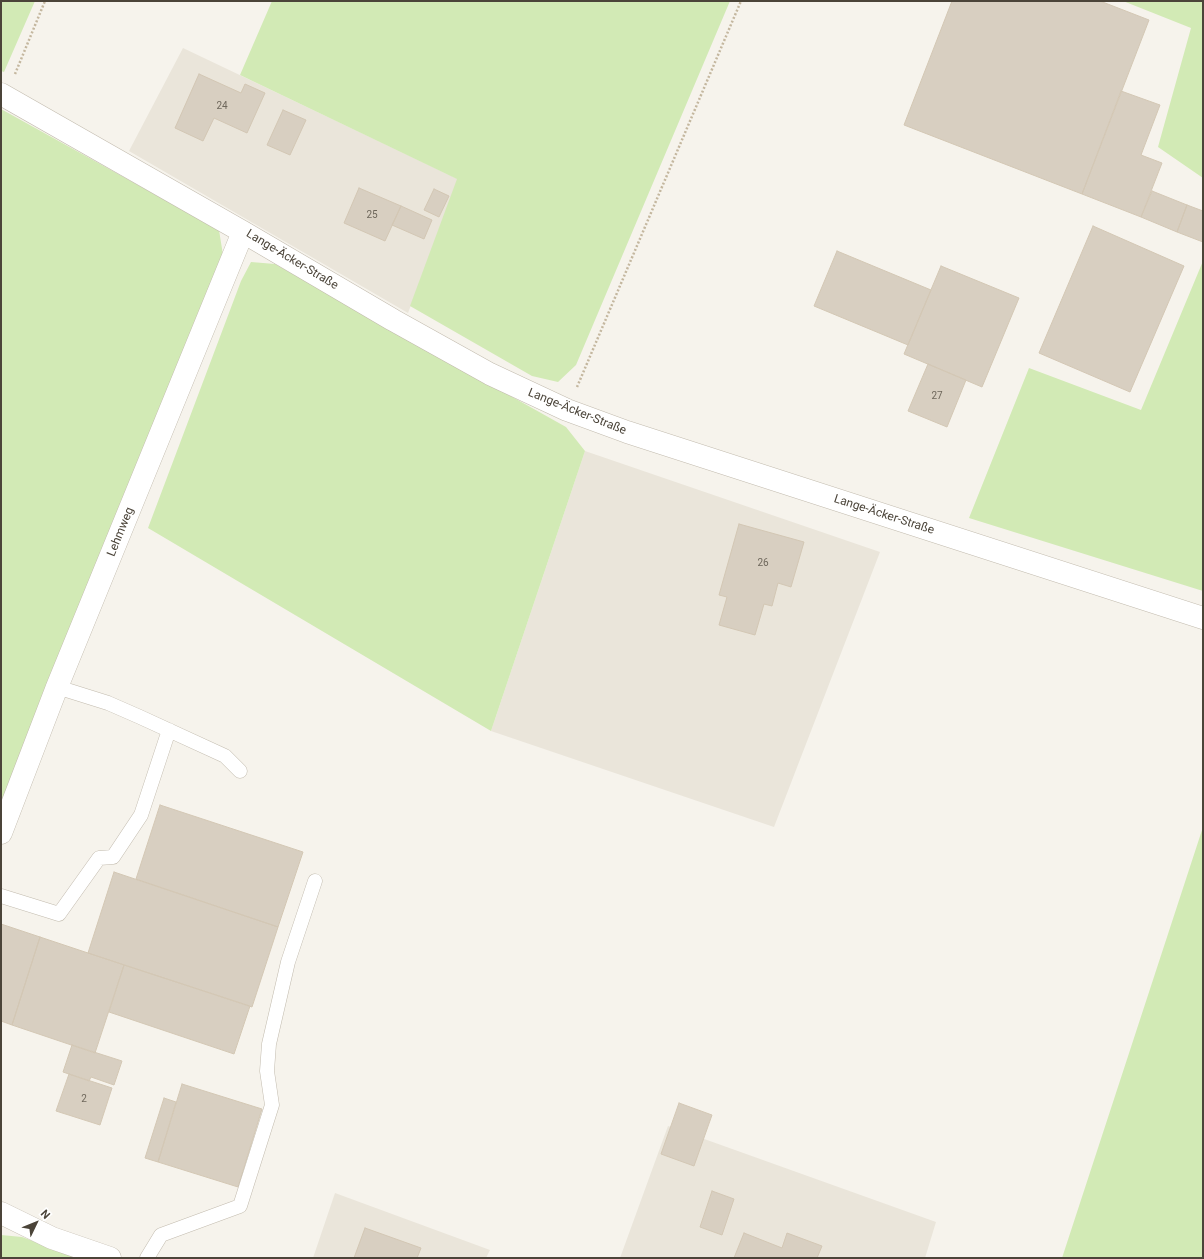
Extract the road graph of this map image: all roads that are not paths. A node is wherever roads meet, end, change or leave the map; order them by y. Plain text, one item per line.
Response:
1 (3, 95) edge
2 (244, 232) junction
3 (1203, 618) edge
4 (57, 687) junction
5 (169, 730) junction
6 (240, 772) dead end
7 (1, 833) edge
8 (315, 881) dead end
9 (1, 896) edge
10 (1, 1213) edge
11 (110, 1258) edge
12 (147, 1258) edge

1 - 2 street, Lange-Äcker-Straße
2 - 3 street, Lange-Äcker-Straße
2 - 4 street, Lehmweg
4 - 5 lane
4 - 7 street, Lehmweg
5 - 6 lane
5 - 9 lane
8 - 12 lane
10 - 11 street

